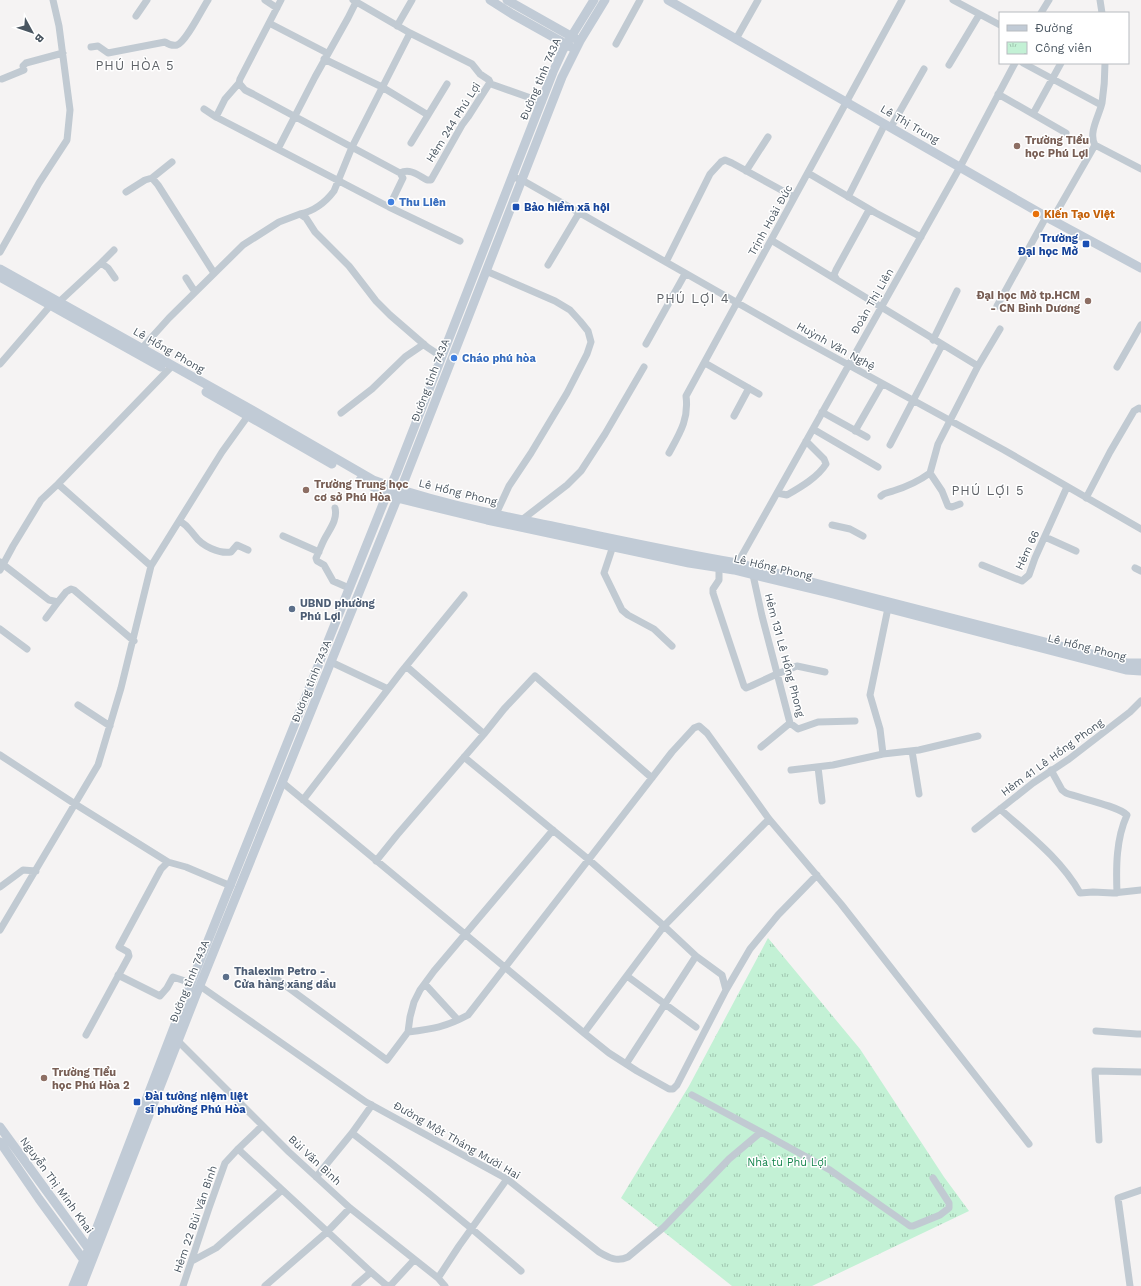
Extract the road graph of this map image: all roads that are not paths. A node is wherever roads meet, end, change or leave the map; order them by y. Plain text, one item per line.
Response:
1 (53, 0) edge
2 (147, 0) edge
3 (208, 0) edge
4 (265, 0) edge
5 (281, 0) edge
6 (412, 0) edge
7 (490, 0) edge
8 (507, 0) edge
9 (594, 0) edge
10 (605, 0) edge
11 (640, 0) edge
12 (668, 0) edge
13 (758, 0) edge
14 (902, 0) edge
15 (953, 0) edge
16 (1049, 0) edge
17 (1100, 0) edge
18 (354, 1) edge
19 (277, 8) junction
20 (1042, 12) edge
21 (1102, 12) edge
22 (979, 15) junction
23 (136, 16) dead end
24 (269, 23) junction
25 (999, 25) edge
26 (397, 26) junction
27 (410, 33) junction
28 (736, 39) junction
29 (569, 40) junction
30 (616, 44) dead end
31 (578, 45) junction
32 (91, 47) dead end
33 (63, 53) junction
34 (326, 56) junction
35 (1014, 64) edge
36 (1025, 64) edge
37 (1060, 64) edge
38 (1105, 64) edge
39 (949, 65) dead end
40 (924, 69) dead end
41 (1052, 78) junction
42 (2, 79) dead end
43 (239, 83) junction
44 (447, 84) dead end
45 (491, 84) junction
46 (382, 87) junction
47 (998, 94) junction
48 (542, 102) junction
49 (847, 102) junction
50 (1102, 105) junction
51 (204, 109) dead end
52 (1033, 114) junction
53 (428, 115) junction
54 (295, 116) junction
55 (216, 117) junction
56 (888, 126) junction
57 (1066, 134) dead end
58 (768, 137) dead end
59 (411, 143) dead end
60 (1095, 145) junction
61 (352, 147) junction
62 (278, 149) junction
63 (172, 162) dead end
64 (960, 167) junction
65 (1141, 169) edge
66 (746, 171) junction
67 (400, 173) junction
68 (808, 173) junction
69 (513, 177) junction
70 (152, 178) junction
71 (339, 180) junction
72 (522, 180) junction
73 (126, 192) dead end
74 (794, 197) junction
75 (848, 197) junction
76 (389, 207) junction
77 (869, 210) junction
78 (579, 213) junction
79 (300, 214) junction
80 (1049, 218) junction
81 (920, 237) junction
82 (460, 240) dead end
83 (771, 240) junction
84 (114, 250) dead end
85 (0, 252) edge
86 (666, 262) junction
87 (101, 263) junction
88 (548, 265) dead end
89 (1141, 268) edge
90 (0, 269) edge
91 (486, 271) junction
92 (214, 273) junction
93 (685, 274) junction
94 (0, 277) edge
95 (115, 278) dead end
96 (186, 278) dead end
97 (837, 280) junction
98 (958, 291) dead end
99 (195, 292) junction
100 (59, 302) junction
101 (737, 303) junction
102 (50, 306) junction
103 (997, 306) dead end
104 (881, 308) junction
105 (1141, 325) edge
106 (1000, 329) dead end
107 (933, 340) junction
108 (424, 344) junction
109 (646, 344) dead end
110 (942, 345) junction
111 (142, 348) junction
112 (442, 357) junction
113 (705, 363) junction
114 (0, 364) edge
115 (848, 365) junction
116 (978, 366) junction
117 (644, 367) dead end
118 (1117, 367) dead end
119 (169, 368) junction
120 (882, 384) junction
121 (749, 388) junction
122 (759, 394) dead end
123 (914, 401) junction
124 (1141, 409) edge
125 (250, 412) junction
126 (822, 412) junction
127 (341, 413) dead end
128 (734, 416) dead end
129 (950, 421) junction
130 (813, 429) junction
131 (855, 431) junction
132 (867, 437) dead end
133 (806, 441) junction
134 (890, 445) dead end
135 (669, 453) dead end
136 (878, 467) dead end
137 (930, 473) junction
138 (58, 484) junction
139 (1067, 487) junction
140 (388, 490) junction
141 (777, 493) junction
142 (399, 494) junction
143 (881, 496) dead end
144 (1086, 498) junction
145 (960, 504) dead end
146 (335, 508) dead end
147 (496, 514) junction
148 (523, 520) junction
149 (180, 521) junction
150 (832, 525) dead end
151 (1141, 529) edge
152 (283, 536) dead end
153 (863, 536) dead end
154 (1045, 537) junction
155 (613, 546) junction
156 (248, 550) dead end
157 (1076, 551) dead end
158 (319, 552) junction
159 (1, 565) edge
160 (982, 565) dead end
161 (151, 566) junction
162 (736, 566) junction
163 (719, 568) junction
164 (753, 575) junction
165 (349, 588) junction
166 (464, 595) dead end
167 (58, 602) junction
168 (888, 608) junction
169 (46, 618) dead end
170 (336, 623) junction
171 (345, 627) junction
172 (0, 629) edge
173 (134, 641) junction
174 (672, 646) dead end
175 (26, 649) dead end
176 (331, 662) junction
177 (1141, 663) edge
178 (406, 666) junction
179 (1141, 671) edge
180 (825, 672) dead end
181 (777, 674) junction
182 (388, 689) junction
183 (304, 701) junction
184 (1141, 701) edge
185 (78, 705) dead end
186 (314, 705) junction
187 (855, 721) dead end
188 (790, 724) junction
189 (110, 726) junction
190 (484, 734) junction
191 (978, 736) dead end
192 (761, 747) dead end
193 (912, 751) junction
194 (883, 754) junction
195 (0, 755) edge
196 (464, 757) junction
197 (818, 767) junction
198 (791, 770) dead end
199 (1051, 770) junction
200 (652, 778) junction
201 (273, 779) junction
202 (283, 783) junction
203 (919, 794) dead end
204 (303, 800) junction
205 (822, 801) dead end
206 (75, 804) junction
207 (1000, 809) junction
208 (769, 819) junction
209 (976, 829) dead end
210 (553, 830) junction
211 (588, 859) junction
212 (376, 861) junction
213 (168, 862) junction
214 (36, 871) junction
215 (817, 876) junction
216 (0, 887) edge
217 (235, 888) junction
218 (1141, 890) edge
219 (1117, 893) junction
220 (664, 926) junction
221 (0, 930) edge
222 (465, 935) junction
223 (696, 956) junction
224 (506, 969) junction
225 (118, 975) junction
226 (271, 975) dead end
227 (627, 976) junction
228 (425, 984) junction
229 (196, 985) junction
230 (726, 990) junction
231 (665, 1004) junction
232 (458, 1020) junction
233 (696, 1027) dead end
234 (1096, 1031) dead end
235 (408, 1032) junction
236 (584, 1034) junction
237 (1141, 1034) edge
238 (86, 1035) dead end
239 (174, 1040) junction
240 (626, 1064) junction
241 (1141, 1072) edge
242 (692, 1095) dead end
243 (372, 1105) junction
244 (262, 1126) junction
245 (0, 1129) edge
246 (761, 1132) junction
247 (352, 1133) junction
248 (1099, 1140) dead end
249 (0, 1142) edge
250 (1029, 1144) dead end
251 (238, 1149) junction
252 (316, 1177) junction
253 (933, 1178) dead end
254 (507, 1179) junction
255 (282, 1190) junction
256 (1141, 1190) edge
257 (350, 1208) junction
258 (472, 1228) junction
259 (327, 1232) junction
260 (91, 1252) junction
261 (83, 1260) junction
262 (414, 1260) junction
263 (192, 1261) junction
264 (89, 1268) junction
265 (521, 1271) dead end
266 (371, 1272) junction
267 (438, 1278) junction
268 (73, 1286) edge
269 (82, 1286) edge
270 (183, 1286) edge
271 (265, 1286) edge
272 (355, 1286) edge
273 (445, 1286) edge
274 (1130, 1286) edge

1 - 33 street
2 - 23 street
3 - 32 street
4 - 19 street
5 - 19 street
6 - 26 street
7 - 29 street
8 - 29 street
9 - 29 street, Đường tỉnh 743A
10 - 31 street, Đường tỉnh 743A
11 - 30 street
12 - 28 street, Lê Thị Trung
13 - 28 street
14 - 49 street, Trịnh Hoài Đức
15 - 22 street
16 - 20 street
17 - 21 street
18 - 26 street
18 - 34 street
19 - 24 street
22 - 25 street
22 - 39 street
24 - 34 street
24 - 43 street
26 - 27 street
27 - 45 street
27 - 46 street
28 - 49 street, Lê Thị Trung
29 - 31 street
29 - 48 street, Đường tỉnh 743A
31 - 72 street, Đường tỉnh 743A
33 - 42 street
33 - 85 street
34 - 46 street
34 - 54 street
35 - 47 street, Đoàn Thị Liên
36 - 41 street
37 - 41 street
38 - 50 street
40 - 56 street
41 - 50 street
41 - 52 street
43 - 54 street
43 - 55 street
44 - 53 street
45 - 48 street, Hẻm 244 Phú Lợi
45 - 67 street, Hẻm 244 Phú Lợi
46 - 53 street
46 - 61 street
47 - 52 street
47 - 64 street, Đoàn Thị Liên
48 - 69 street, Đường tỉnh 743A
49 - 56 street, Lê Thị Trung
49 - 68 street, Trịnh Hoài Đức
50 - 60 street
51 - 55 street
52 - 57 street
53 - 59 street
54 - 61 street
54 - 62 street
55 - 62 street
56 - 64 street, Lê Thị Trung
56 - 75 street
58 - 66 street
60 - 65 street
60 - 80 street
61 - 67 street
61 - 71 street
62 - 71 street
63 - 70 street
64 - 80 street, Lê Thị Trung
64 - 81 street, Đoàn Thị Liên
66 - 74 street
66 - 86 street
67 - 76 street
68 - 74 street, Trịnh Hoài Đức
68 - 75 street
69 - 72 street, Huỳnh Văn Nghệ
69 - 112 street, Đường tỉnh 743A
70 - 73 street
70 - 92 street
71 - 76 street
71 - 79 street
72 - 78 street, Huỳnh Văn Nghệ
72 - 91 street, Đường tỉnh 743A
74 - 83 street, Trịnh Hoài Đức
75 - 77 street
76 - 82 street
77 - 81 street
77 - 97 street
78 - 86 street, Huỳnh Văn Nghệ
78 - 88 street
79 - 92 street
79 - 108 street
80 - 89 street, Lê Thị Trung
80 - 103 street
81 - 104 street, Đoàn Thị Liên
83 - 97 street
83 - 101 street, Trịnh Hoài Đức
84 - 87 street
86 - 93 street, Huỳnh Văn Nghệ
87 - 95 street
87 - 100 street
90 - 100 street, Lê Hồng Phong
91 - 142 street, Đường tỉnh 743A
91 - 147 street
92 - 99 street
93 - 101 street, Huỳnh Văn Nghệ
93 - 109 street
94 - 102 street, Lê Hồng Phong
96 - 99 street
97 - 104 street
98 - 107 street
99 - 111 street
100 - 111 street, Lê Hồng Phong
101 - 113 street, Trịnh Hoài Đức
101 - 115 street, Huỳnh Văn Nghệ
102 - 114 street
102 - 119 street, Lê Hồng Phong
104 - 107 street
104 - 115 street, Đoàn Thị Liên
105 - 118 street
106 - 116 street
107 - 110 street
108 - 112 street
108 - 127 street
110 - 116 street
110 - 123 street
111 - 119 street, Lê Hồng Phong
112 - 140 street, Đường tỉnh 743A
113 - 121 street
113 - 135 street, Trịnh Hoài Đức
115 - 120 street, Huỳnh Văn Nghệ
115 - 126 street, Đoàn Thị Liên
116 - 129 street
117 - 148 street
119 - 125 street, Lê Hồng Phong
119 - 138 street
120 - 123 street, Huỳnh Văn Nghệ
120 - 131 street
121 - 122 street
121 - 128 street
123 - 129 street, Huỳnh Văn Nghệ
123 - 134 street
124 - 144 street
125 - 140 street, Lê Hồng Phong
125 - 149 street
126 - 130 street, Đoàn Thị Liên
126 - 131 street
129 - 137 street
129 - 139 street, Huỳnh Văn Nghệ
130 - 133 street, Đoàn Thị Liên
130 - 136 street
131 - 132 street
133 - 141 street, Đoàn Thị Liên
133 - 141 street
137 - 143 street
137 - 145 street
138 - 159 street
138 - 161 street
139 - 144 street, Huỳnh Văn Nghệ
139 - 154 street, Hẻm 66
140 - 142 street, Lê Hồng Phong
140 - 165 street, Đường tỉnh 743A
141 - 162 street, Đoàn Thị Liên
142 - 147 street, Lê Hồng Phong
142 - 155 street, Lê Hồng Phong
142 - 171 street, Đường tỉnh 743A
144 - 151 street, Huỳnh Văn Nghệ
146 - 158 street
147 - 148 street, Lê Hồng Phong
148 - 162 street, Lê Hồng Phong
149 - 156 street
149 - 161 street
150 - 153 street
152 - 158 street
154 - 157 street
154 - 160 street, Hẻm 66
155 - 163 street, Lê Hồng Phong
155 - 174 street
158 - 165 street
159 - 167 street
161 - 173 street
162 - 163 street, Lê Hồng Phong
162 - 164 street, Lê Hồng Phong
162 - 177 street, Lê Hồng Phong
163 - 181 street
164 - 168 street, Lê Hồng Phong
164 - 181 street, Hẻm 131 Lê Hồng Phong
165 - 170 street, Đường tỉnh 743A
166 - 178 street
167 - 169 street
167 - 173 street
168 - 179 street, Lê Hồng Phong
168 - 194 street
170 - 171 street
170 - 183 street, Đường tỉnh 743A
171 - 176 street, Đường tỉnh 743A
172 - 175 street
173 - 189 street
176 - 182 street
176 - 186 street, Đường tỉnh 743A
178 - 182 street
178 - 190 street
180 - 181 street
181 - 188 street, Hẻm 131 Lê Hồng Phong
182 - 204 street
183 - 186 street
183 - 201 street, Đường tỉnh 743A
184 - 199 street, Hẻm 41 Lê Hồng Phong
185 - 189 street
186 - 202 street, Đường tỉnh 743A
187 - 188 street, Hẻm 131 Lê Hồng Phong
188 - 192 street
189 - 206 street
190 - 196 street
190 - 200 street
191 - 193 street
193 - 194 street
193 - 203 street
194 - 197 street
195 - 206 street
196 - 210 street
196 - 212 street
197 - 198 street
197 - 205 street
199 - 207 street, Hẻm 41 Lê Hồng Phong
199 - 219 street
200 - 208 street
200 - 211 street
201 - 202 street
201 - 217 street, Đường tỉnh 743A
202 - 204 street
202 - 217 street, Đường tỉnh 743A
204 - 212 street
206 - 213 street
206 - 214 street
207 - 209 street, Hẻm 41 Lê Hồng Phong
207 - 219 street
208 - 215 street
208 - 220 street
210 - 211 street
210 - 222 street
211 - 220 street
211 - 224 street
212 - 222 street
213 - 217 street
213 - 225 street
214 - 216 street
214 - 221 street
215 - 230 street
215 - 250 street
217 - 229 street, Đường tỉnh 743A
218 - 219 street
220 - 223 street
220 - 227 street
222 - 224 street
222 - 228 street
223 - 230 street
223 - 231 street
224 - 232 street
224 - 236 street
225 - 229 street, Đường Một Tháng Mười Hai
225 - 238 street
226 - 235 street
227 - 231 street
227 - 236 street
228 - 232 street
228 - 235 street
229 - 239 street, Đường tỉnh 743A
229 - 243 street, Đường Một Tháng Mười Hai
230 - 240 street
231 - 233 street
231 - 240 street
232 - 235 street
234 - 237 street
236 - 240 street
239 - 244 street, Bùi Văn Bình
239 - 260 street, Đường tỉnh 743A
241 - 248 street
242 - 246 street
243 - 247 street
243 - 254 street, Đường Một Tháng Mười Hai
244 - 251 street, Hẻm 22 Bùi Văn Bình
244 - 252 street, Bùi Văn Bình
245 - 260 street, Nguyễn Thị Minh Khai
246 - 253 street
246 - 254 street, Đường Một Tháng Mười Hai
247 - 252 street
247 - 258 street
249 - 261 street, Nguyễn Thị Minh Khai
251 - 255 street
251 - 263 street, Hẻm 22 Bùi Văn Bình
252 - 257 street, Bùi Văn Bình
254 - 258 street
255 - 259 street
255 - 263 street
256 - 274 street
257 - 259 street
257 - 262 street, Bùi Văn Bình
258 - 265 street
258 - 267 street
259 - 266 street
259 - 271 street
260 - 261 street, Đường tỉnh 743A
260 - 264 street, Đường tỉnh 743A
261 - 264 street, Nguyễn Thị Minh Khai
261 - 268 street, Đường tỉnh 743A
262 - 266 street
262 - 267 street, Bùi Văn Bình
263 - 270 street, Hẻm 22 Bùi Văn Bình
264 - 269 street, Đường tỉnh 743A
266 - 272 street
267 - 273 street, Bùi Văn Bình

